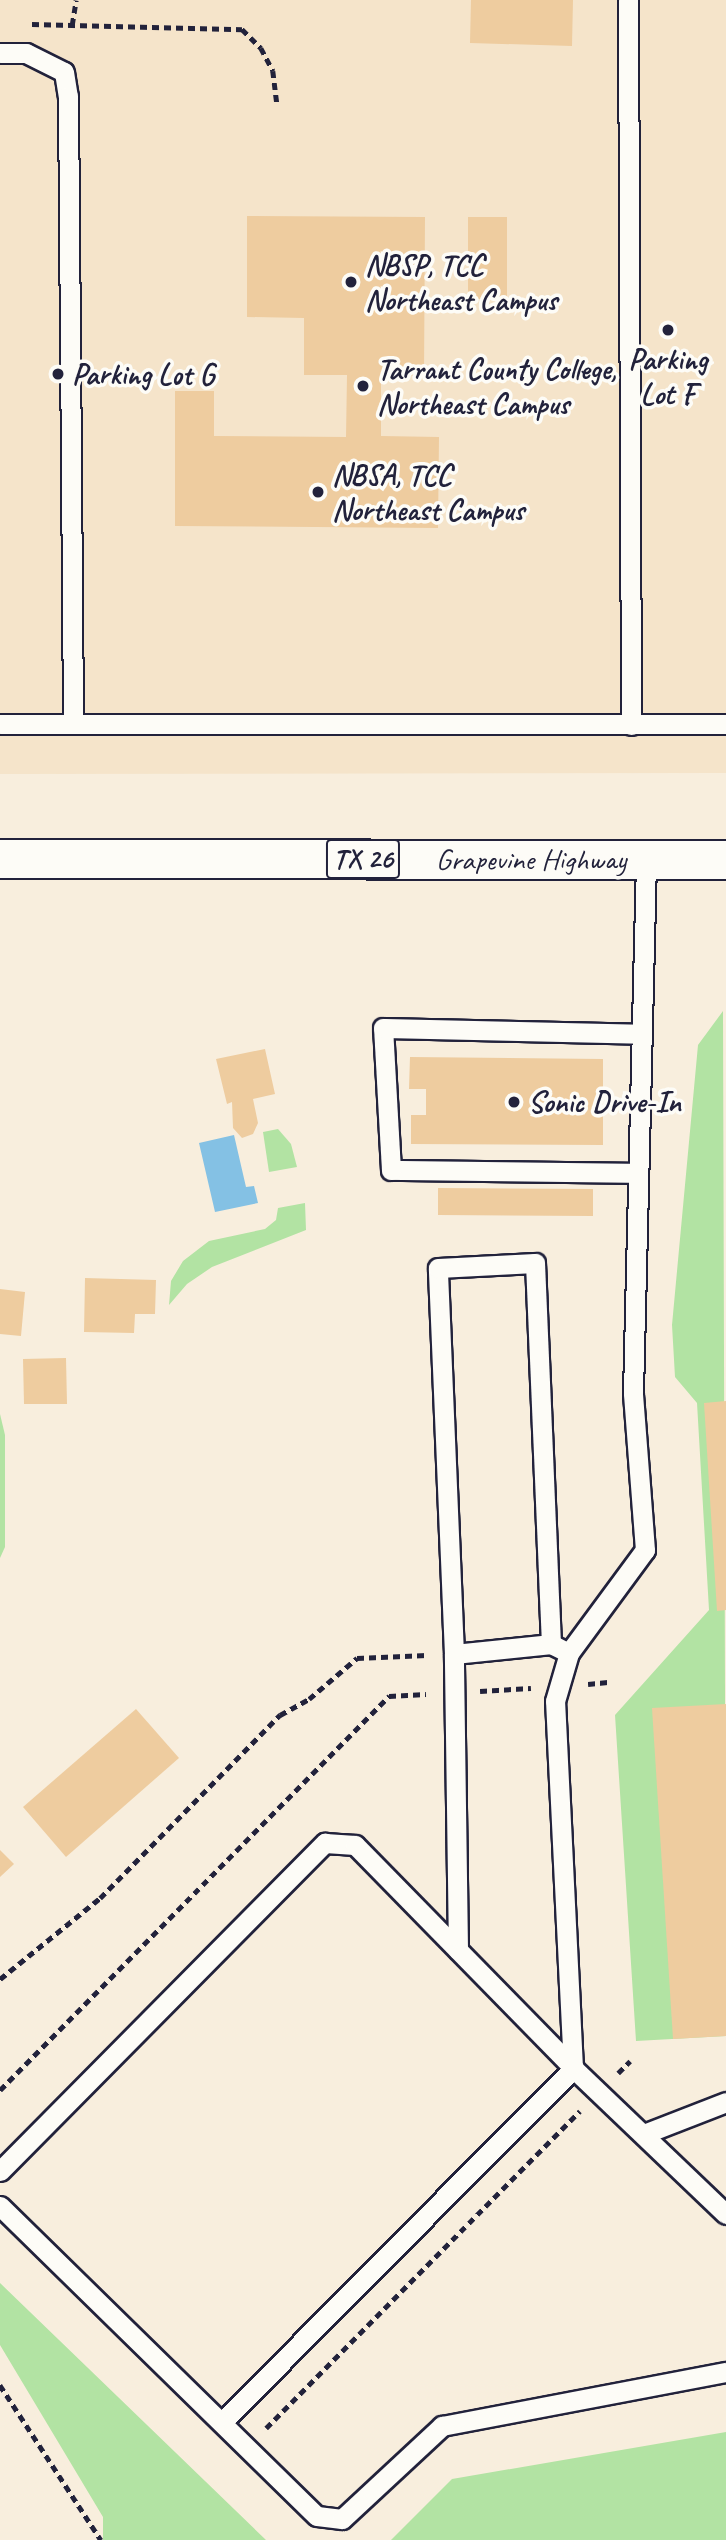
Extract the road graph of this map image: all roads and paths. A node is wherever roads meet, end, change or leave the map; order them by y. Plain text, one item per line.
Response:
1 (76, 0) edge
2 (628, 0) edge
3 (24, 24) dead end
4 (72, 25) junction
5 (0, 53) edge
6 (277, 105) dead end
7 (0, 724) edge
8 (73, 724) junction
9 (726, 724) edge
10 (631, 725) junction
11 (0, 859) edge
12 (646, 860) junction
13 (726, 860) edge
14 (642, 1034) junction
15 (638, 1172) junction
16 (551, 1644) junction
17 (569, 1653) junction
18 (454, 1654) junction
19 (608, 1682) dead end
20 (560, 1686) junction
21 (454, 1692) junction
22 (458, 1950) junction
23 (0, 1979) edge
24 (630, 2061) dead end
25 (573, 2068) junction
26 (0, 2090) edge
27 (601, 2090) junction
28 (726, 2102) edge
29 (644, 2134) junction
30 (0, 2171) edge
31 (0, 2206) edge
32 (726, 2214) edge
33 (726, 2372) edge
34 (0, 2385) edge
35 (222, 2422) junction
36 (248, 2448) junction
37 (101, 2540) edge

1 - 4 path
2 - 10 lane
3 - 4 path
4 - 6 path
5 - 8 lane
7 - 8 lane
8 - 10 lane
9 - 10 lane
11 - 12 main road, Grapevine Highway / TX 26
12 - 13 main road, Grapevine Highway / TX 26
12 - 14 lane
14 - 15 lane
14 - 15 lane
15 - 17 lane
16 - 17 lane
16 - 18 lane
16 - 18 lane
17 - 20 lane
18 - 21 lane
18 - 23 path
19 - 20 path
20 - 21 path
20 - 25 lane
21 - 22 lane
21 - 26 path
22 - 25 lane
22 - 30 lane
24 - 27 path
25 - 27 lane
25 - 35 lane
27 - 29 lane
27 - 36 path
28 - 29 lane
29 - 32 lane
31 - 35 lane
33 - 36 lane
34 - 37 path
35 - 36 lane

